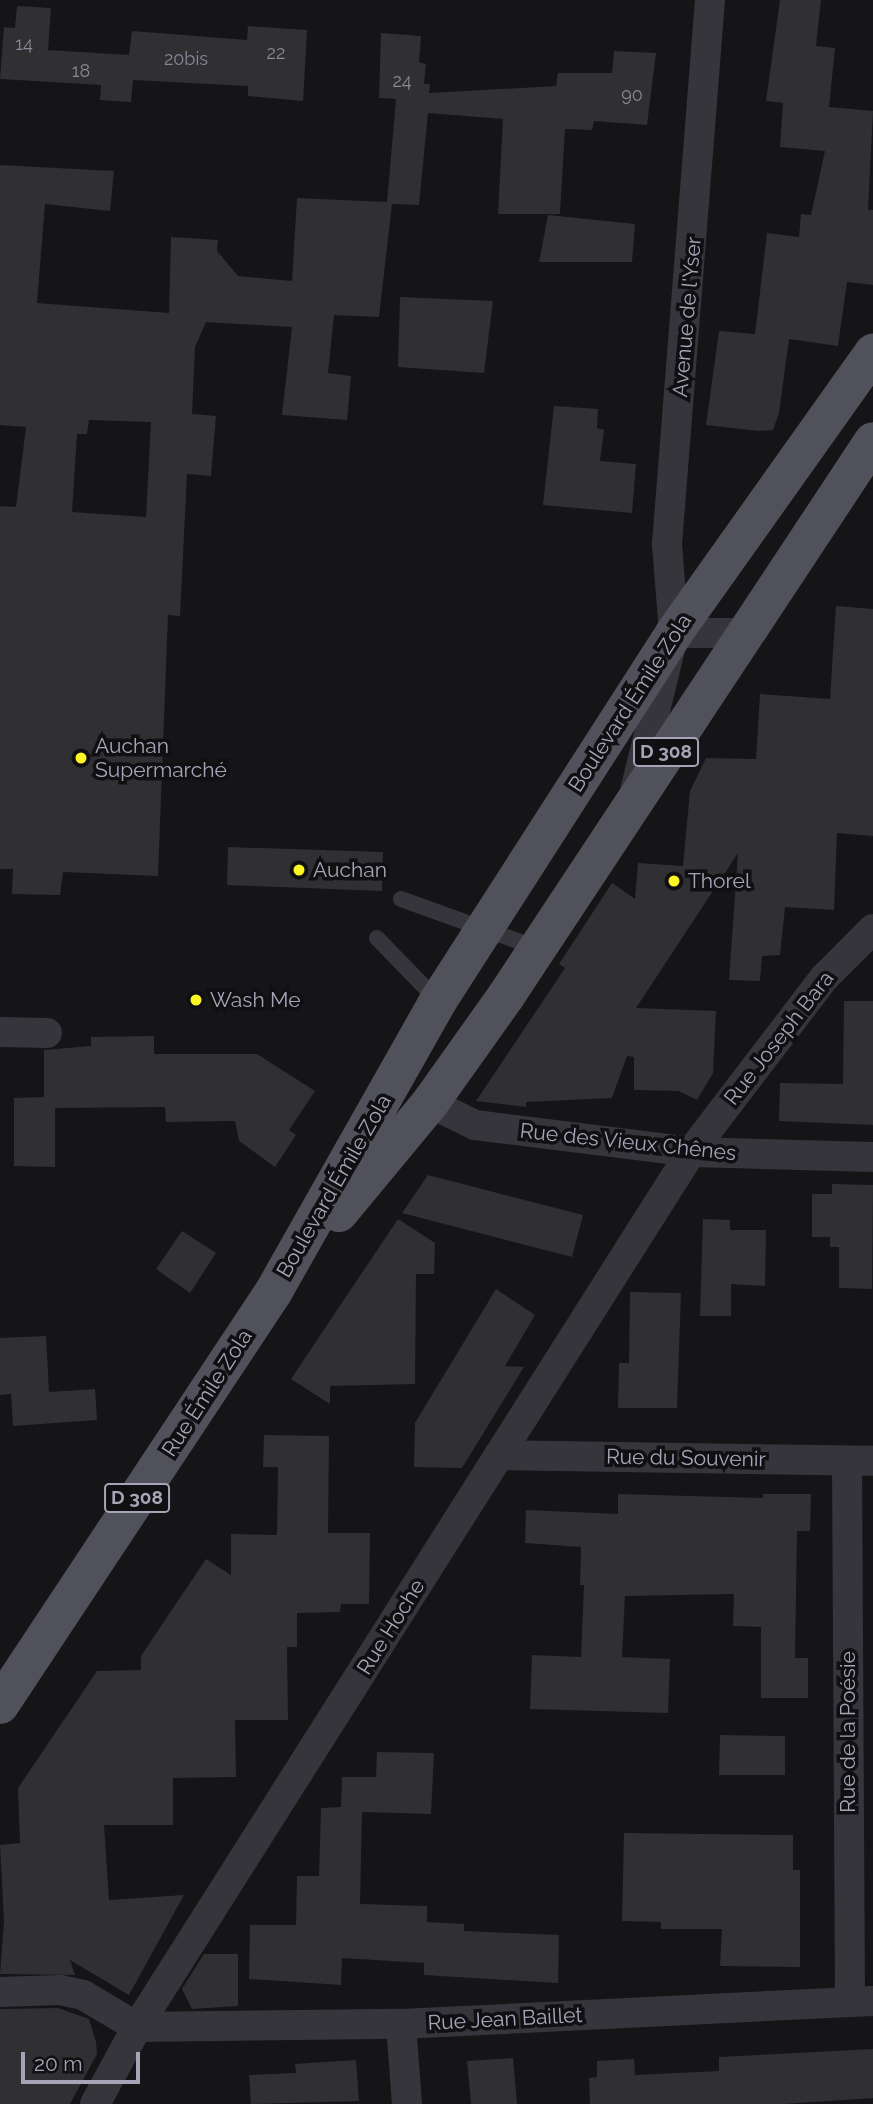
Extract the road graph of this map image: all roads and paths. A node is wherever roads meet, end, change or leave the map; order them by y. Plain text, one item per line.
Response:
1 (710, 0) edge
2 (873, 353) edge
3 (873, 441) edge
4 (674, 633) junction
5 (746, 633) junction
6 (632, 802) junction
7 (401, 899) dead end
8 (873, 929) edge
9 (483, 932) junction
10 (377, 938) dead end
11 (537, 948) junction
12 (438, 1001) junction
13 (0, 1032) edge
14 (47, 1033) dead end
15 (430, 1103) junction
16 (691, 1152) junction
17 (873, 1157) edge
18 (274, 1291) junction
19 (499, 1455) junction
20 (860, 1461) edge
21 (0, 1705) edge
22 (0, 1992) edge
23 (861, 2002) edge
24 (401, 2024) junction
25 (137, 2027) junction
26 (95, 2104) edge
27 (407, 2104) edge

1 - 4 street, Avenue de l'Yser
2 - 4 main road, Boulevard Émile Zola / D 308
3 - 5 main road, Boulevard Émile Zola / D 308
4 - 5 street
4 - 6 street, Avenue de l'Yser
4 - 9 main road, Boulevard Émile Zola / D 308
5 - 6 main road, Boulevard Émile Zola / D 308
6 - 11 main road, Boulevard Émile Zola / D 308
7 - 9 lane
8 - 16 street, Rue Joseph Bara
9 - 11 lane
9 - 12 main road, Boulevard Émile Zola / D 308
10 - 12 lane
11 - 15 main road, Boulevard Émile Zola / D 308
12 - 18 main road, Boulevard Émile Zola / D 308
13 - 14 street
15 - 16 street, Rue des Vieux Chênes
15 - 18 main road, Boulevard Émile Zola / D 308
16 - 17 street, Rue des Vieux Chênes
16 - 19 street, Rue Hoche
18 - 21 main road, Rue Émile Zola / D 308
19 - 20 street, Rue du Souvenir
19 - 25 street, Rue Hoche
20 - 23 street, Rue de la Poésie
22 - 25 street
23 - 24 street, Rue Jean Baillet
24 - 25 street, Rue Jean Baillet
24 - 27 street
25 - 26 street, Rue Hoche

